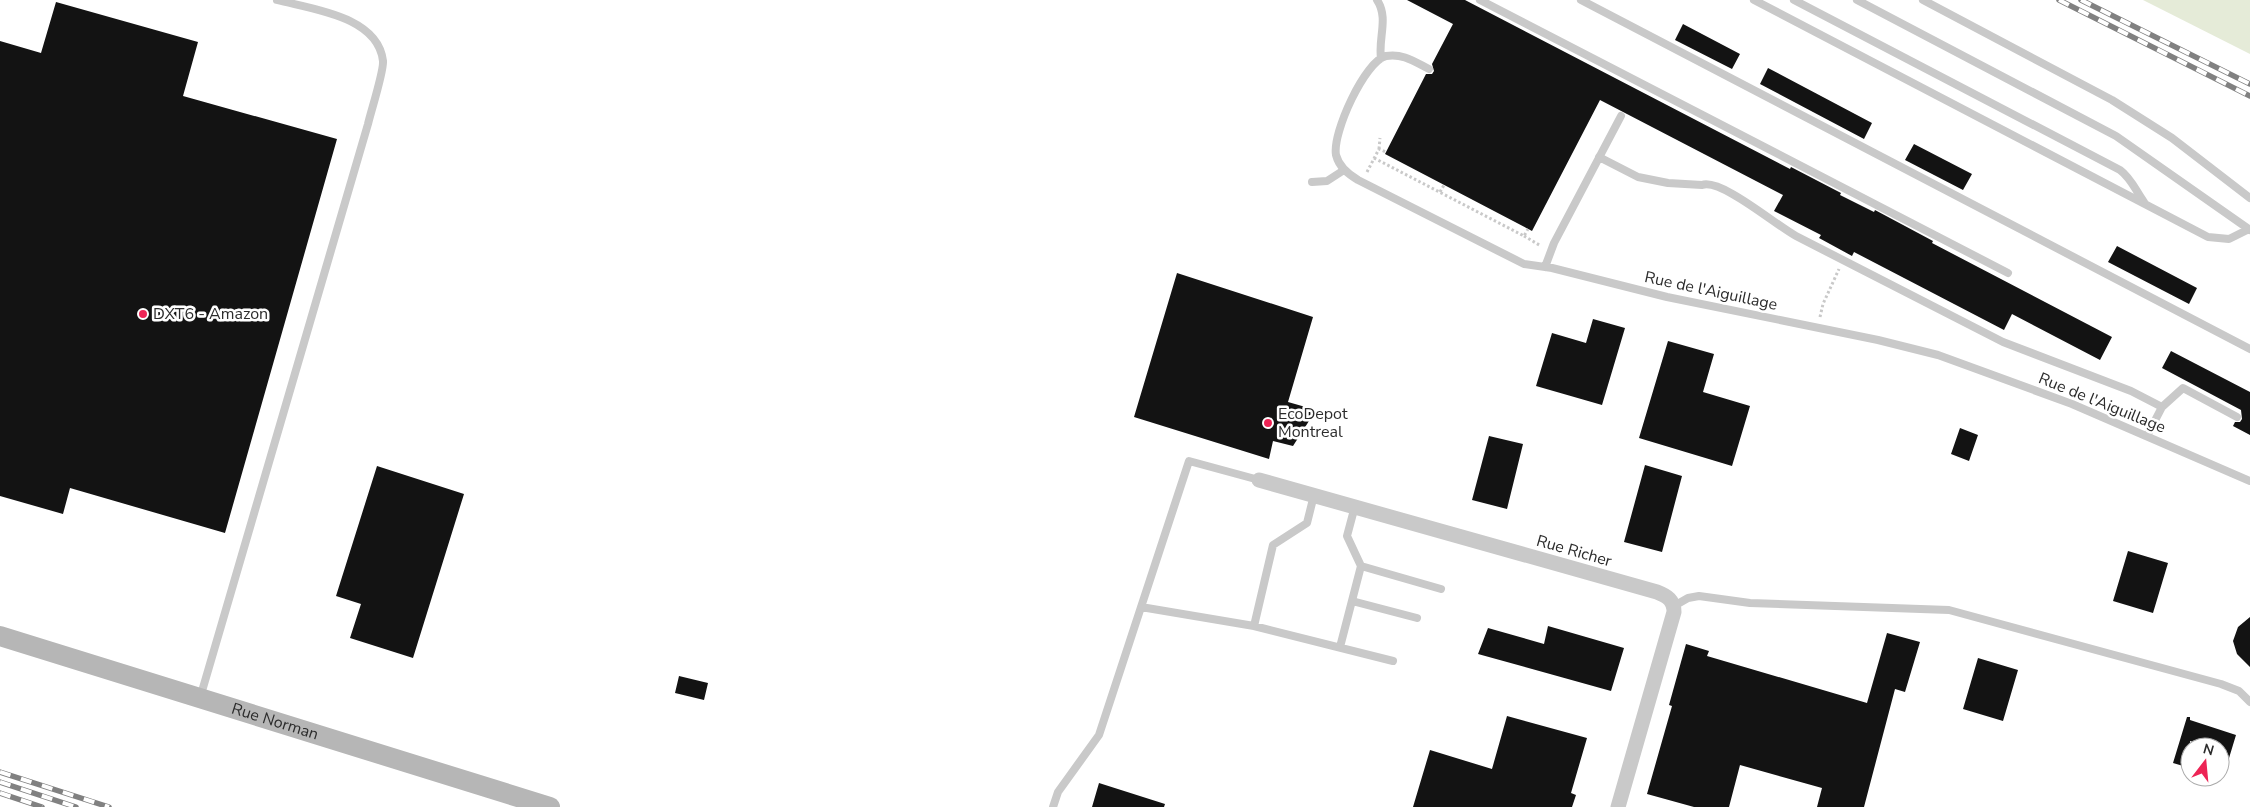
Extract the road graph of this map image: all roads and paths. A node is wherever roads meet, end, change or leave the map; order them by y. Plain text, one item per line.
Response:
1 (277, 0) edge
2 (1377, 0) edge
3 (1480, 0) edge
4 (1581, 0) edge
5 (1754, 0) edge
6 (1794, 0) edge
7 (1857, 0) edge
8 (1922, 0) edge
9 (1381, 58) junction
10 (1429, 69) dead end
11 (1621, 116) dead end
12 (1380, 138) dead end
13 (1379, 148) junction
14 (1386, 152) dead end
15 (1599, 157) junction
16 (1374, 158) junction
17 (1344, 170) junction
18 (1367, 172) dead end
19 (1312, 182) dead end
20 (1444, 185) dead end
21 (1440, 192) junction
22 (2250, 198) edge
23 (2146, 205) junction
24 (1528, 228) dead end
25 (2249, 230) edge
26 (1524, 236) junction
27 (1550, 252) junction
28 (1831, 263) dead end
29 (1545, 267) junction
30 (2008, 273) dead end
31 (1823, 304) dead end
32 (2250, 349) edge
33 (2162, 408) junction
34 (2237, 417) dead end
35 (2147, 436) junction
36 (1260, 480) joint
37 (2250, 481) edge
38 (1314, 495) junction
39 (1355, 506) junction
40 (1361, 566) junction
41 (1441, 589) dead end
42 (1352, 601) junction
43 (1674, 606) junction
44 (1141, 607) junction
45 (1417, 618) dead end
46 (1254, 626) junction
47 (0, 636) edge
48 (1340, 647) junction
49 (1393, 661) dead end
50 (200, 699) junction
51 (2250, 702) edge
52 (550, 807) edge
53 (1053, 807) edge
54 (1618, 807) edge

1 - 50 lane
2 - 9 lane
3 - 30 lane
4 - 32 lane
5 - 23 lane
6 - 23 lane
7 - 25 lane
8 - 22 lane
9 - 10 lane
9 - 17 lane
11 - 15 lane
12 - 13 path
13 - 14 path
13 - 16 path
15 - 27 lane
15 - 33 lane
16 - 18 path
16 - 21 path
17 - 19 lane
17 - 29 lane, Rue de l'Aiguillage
20 - 21 path
21 - 26 path
23 - 25 lane
24 - 26 path
26 - 27 path
27 - 29 lane
28 - 31 path
29 - 35 lane, Rue de l'Aiguillage
33 - 34 lane
33 - 35 lane
35 - 37 lane, Rue de l'Aiguillage
36 - 38 street, Rue Richer
36 - 44 lane
38 - 39 street, Rue Richer
38 - 46 lane
39 - 40 lane
39 - 43 street, Rue Richer
40 - 41 lane
40 - 42 lane
42 - 45 lane
42 - 48 lane
43 - 51 lane
43 - 54 street
44 - 46 lane
44 - 53 lane
46 - 48 lane
47 - 50 street, Rue Norman
48 - 49 lane
50 - 52 street, Rue Norman

